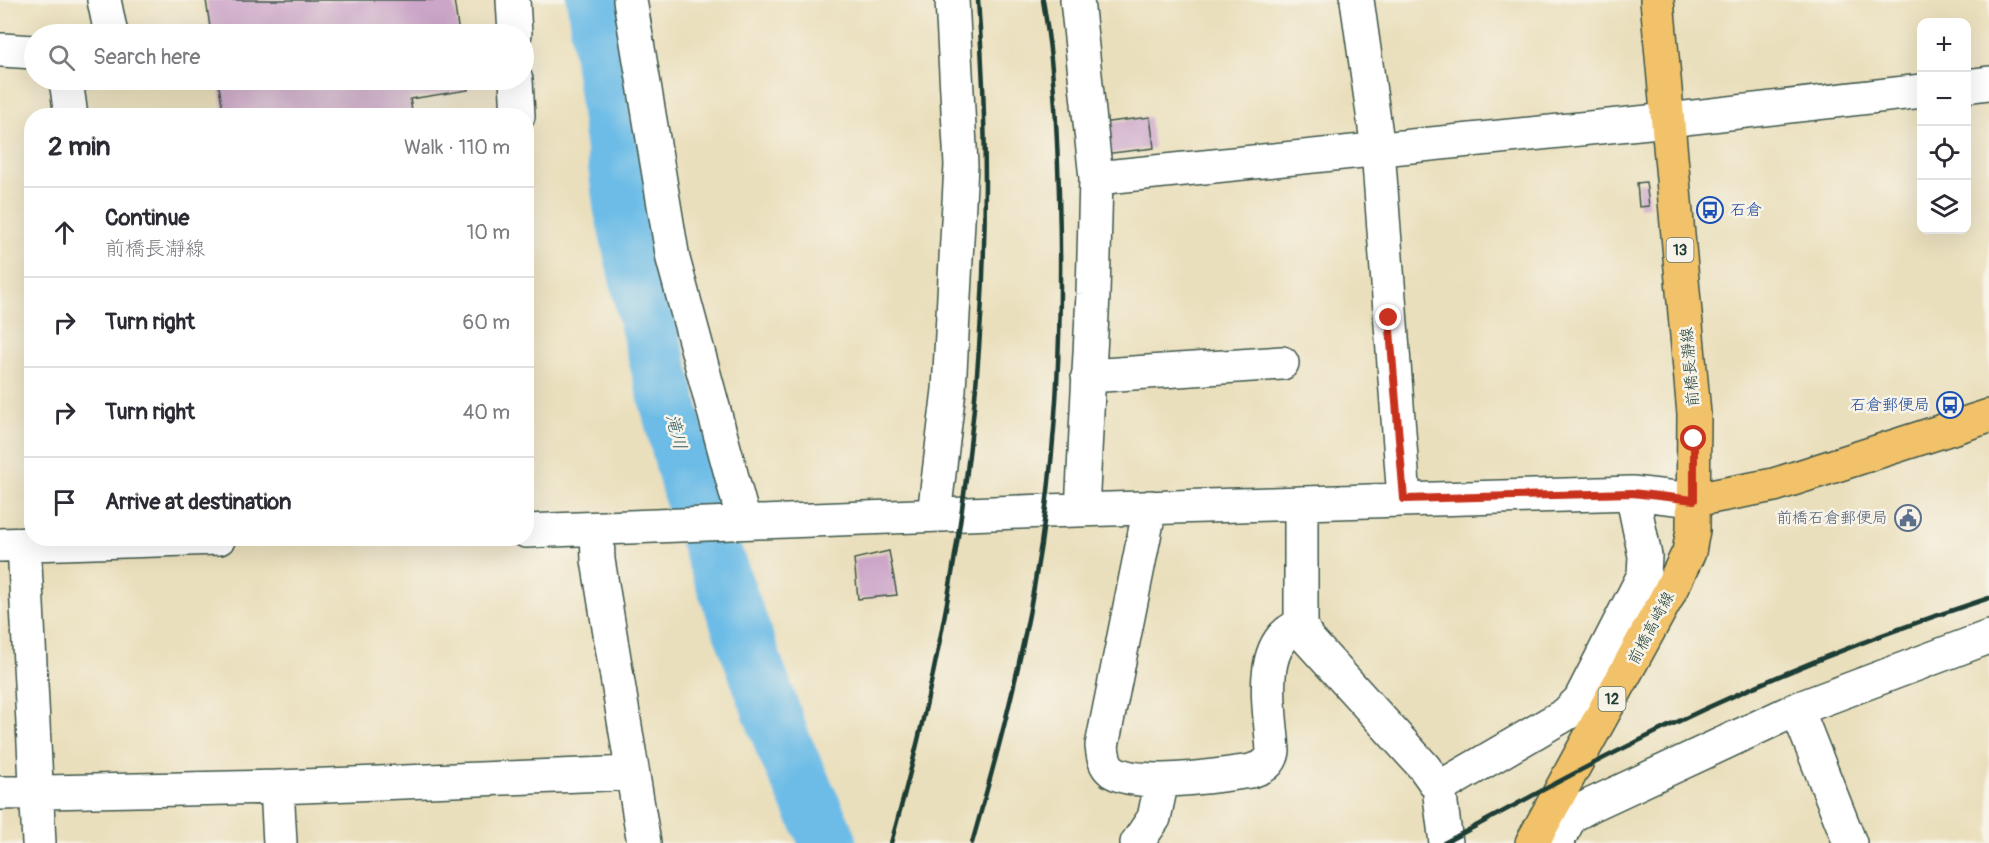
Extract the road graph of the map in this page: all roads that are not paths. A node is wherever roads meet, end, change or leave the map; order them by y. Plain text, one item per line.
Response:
1 (104, 0) edge
2 (513, 0) edge
3 (630, 0) edge
4 (952, 0) edge
5 (1077, 0) edge
6 (1357, 0) edge
7 (1658, 0) edge
8 (109, 24) edge
9 (514, 24) edge
10 (2, 50) dead end
11 (24, 51) edge
12 (1989, 83) edge
13 (1971, 85) edge
14 (67, 90) edge
15 (517, 90) edge
16 (1917, 92) edge
17 (70, 108) edge
18 (518, 108) edge
19 (1668, 120) junction
20 (1378, 149) junction
21 (1096, 178) junction
22 (1282, 363) dead end
23 (1088, 376) junction
24 (1989, 416) edge
25 (1632, 493) junction
26 (1404, 499) junction
27 (1694, 500) junction
28 (1300, 503) junction
29 (1150, 507) junction
30 (1082, 510) junction
31 (934, 515) junction
32 (744, 522) junction
33 (597, 530) junction
34 (534, 531) edge
35 (12, 544) edge
36 (1301, 625) junction
37 (1989, 637) edge
38 (1797, 709) junction
39 (631, 773) junction
40 (1162, 780) junction
41 (277, 787) junction
42 (1439, 788) junction
43 (37, 792) junction
44 (0, 793) edge
45 (39, 843) edge
46 (280, 843) edge
47 (644, 843) edge
48 (1137, 843) edge
49 (1446, 843) edge
50 (1532, 843) edge
51 (1556, 843) edge
52 (1850, 843) edge

1 - 8 street
2 - 9 street
3 - 32 street
4 - 31 street
5 - 21 street
6 - 20 street
7 - 19 main road, 前橋長瀞線 / 13
10 - 11 street
12 - 13 street
14 - 17 street
15 - 18 street
16 - 19 street
19 - 20 street
19 - 27 main road, 前橋長瀞線 / 13
20 - 21 street
20 - 26 street
21 - 23 street
22 - 23 street
23 - 30 street
24 - 27 main road
25 - 26 street
25 - 27 street
25 - 42 street
26 - 28 street
27 - 50 main road, 前橋高崎線 / 12
28 - 29 street
28 - 36 street
29 - 30 street
29 - 40 street
30 - 31 street
31 - 32 street
32 - 33 street
33 - 34 street
33 - 39 street
35 - 43 street
36 - 40 street
36 - 42 street
37 - 38 street
38 - 51 street
38 - 52 street
39 - 41 street
39 - 47 street
40 - 48 street
41 - 43 street
41 - 46 street
42 - 49 street
43 - 44 street
43 - 45 street

